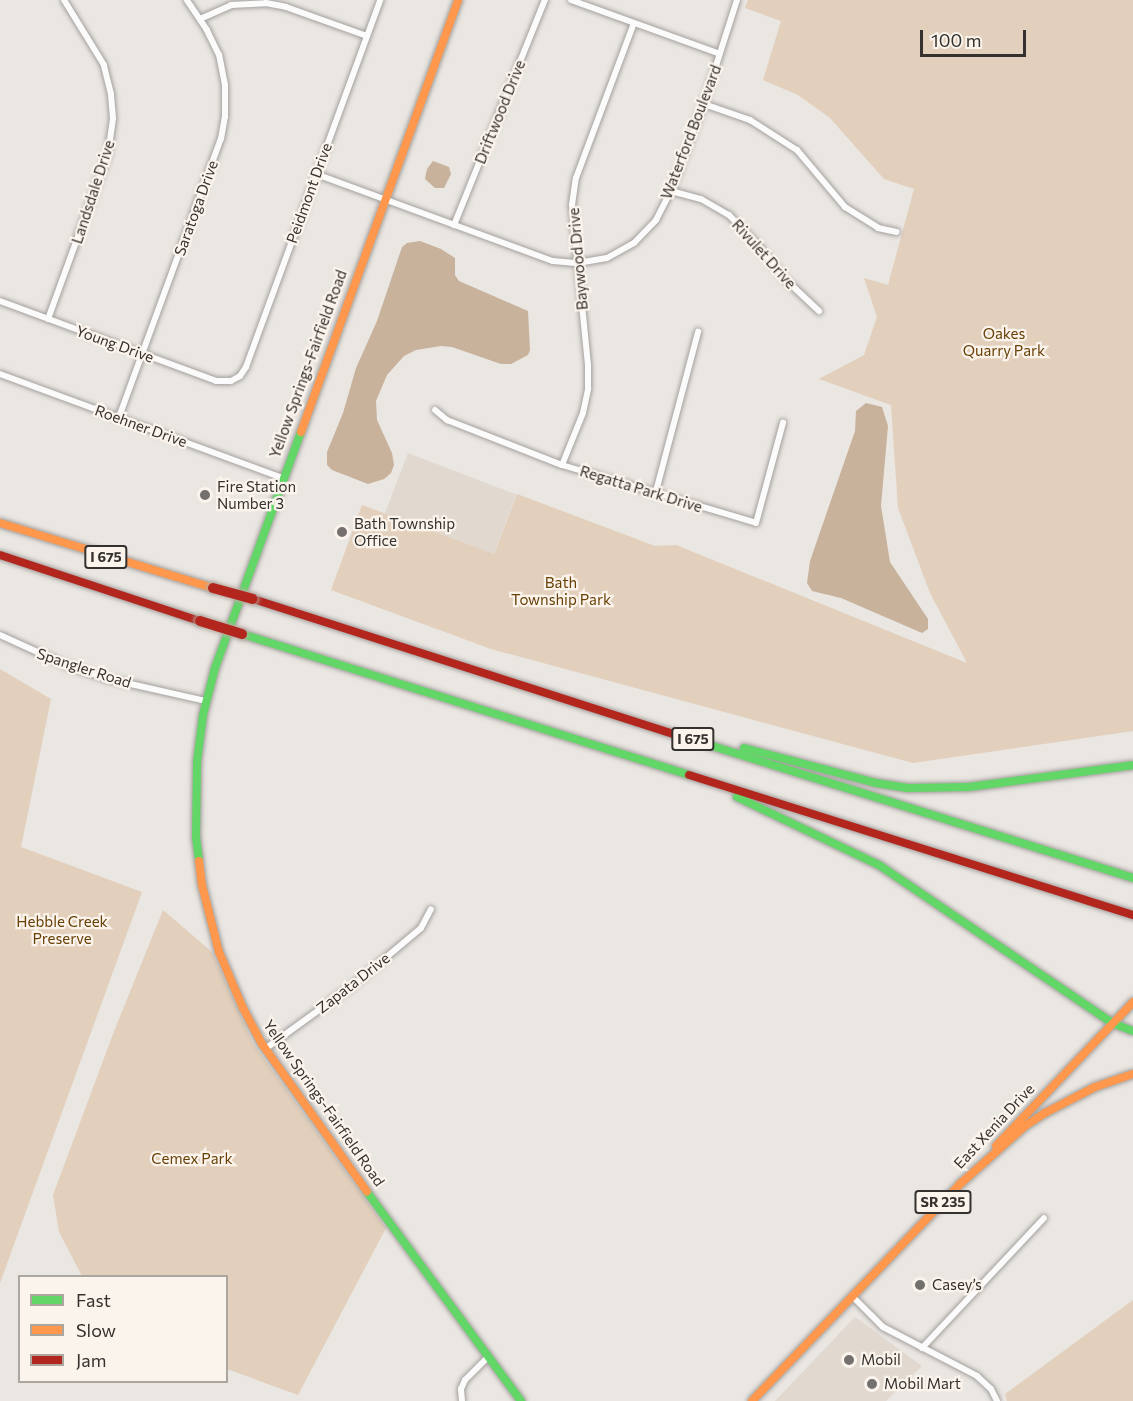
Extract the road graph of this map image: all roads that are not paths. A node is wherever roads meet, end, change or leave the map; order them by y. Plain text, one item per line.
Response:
1 (64, 0) edge
2 (187, 0) edge
3 (380, 0) edge
4 (458, 0) edge
5 (545, 0) edge
6 (571, 0) edge
7 (737, 0) edge
8 (200, 19) junction
9 (634, 23) junction
10 (367, 36) junction
11 (720, 54) junction
12 (704, 104) junction
13 (316, 174) junction
14 (671, 190) junction
15 (384, 199) junction
16 (454, 225) junction
17 (897, 232) dead end
18 (578, 263) junction
19 (0, 302) edge
20 (819, 311) dead end
21 (48, 319) junction
22 (698, 332) dead end
23 (143, 354) junction
24 (0, 374) edge
25 (231, 381) joint
26 (435, 410) dead end
27 (119, 417) junction
28 (783, 423) dead end
29 (562, 465) junction
30 (282, 478) junction
31 (655, 495) junction
32 (0, 523) edge
33 (0, 555) edge
34 (0, 635) edge
35 (206, 701) junction
36 (571, 702) junction
37 (1133, 765) edge
38 (659, 767) junction
39 (1133, 878) edge
40 (431, 909) dead end
41 (1133, 915) edge
42 (1133, 1002) edge
43 (1112, 1023) junction
44 (1133, 1031) edge
45 (265, 1049) junction
46 (1133, 1074) edge
47 (959, 1185) junction
48 (1044, 1218) dead end
49 (852, 1296) junction
50 (922, 1348) junction
51 (487, 1358) junction
52 (462, 1401) edge
53 (521, 1401) edge
54 (752, 1401) edge
55 (998, 1401) edge

1 - 21 street, Landsdale Drive
2 - 8 street, Saratoga Drive
3 - 10 street, Peidmont Drive
4 - 15 main road, Yellow Springs-Fairfield Road
5 - 16 street, Driftwood Drive
6 - 9 street
7 - 11 street, Waterford Boulevard
8 - 10 street
8 - 23 street, Saratoga Drive
9 - 11 street
9 - 18 street, Baywood Drive
10 - 13 street, Peidmont Drive
11 - 12 street, Waterford Boulevard
12 - 14 street, Waterford Boulevard
12 - 17 street
13 - 15 street, Waterford Boulevard
13 - 25 street, Peidmont Drive
14 - 18 street, Waterford Boulevard
14 - 20 street, Rivulet Drive
15 - 16 street, Waterford Boulevard
15 - 30 main road, Yellow Springs-Fairfield Road
16 - 18 street, Waterford Boulevard
18 - 29 street, Baywood Drive
19 - 21 street, Young Drive
21 - 23 street, Young Drive
22 - 31 street
23 - 25 street, Young Drive
23 - 27 street, Saratoga Drive
24 - 27 street, Roehner Drive
26 - 29 street, Regatta Park Drive
27 - 30 street, Roehner Drive
28 - 31 street, Regatta Park Drive
29 - 31 street, Regatta Park Drive
30 - 35 main road, Yellow Springs-Fairfield Road
32 - 36 main road, I 675, bridge
33 - 38 main road, I 675, bridge
34 - 35 street, Spangler Road
35 - 45 main road, Yellow Springs-Fairfield Road
36 - 37 main road
36 - 39 main road, I 675
38 - 41 main road, I 675
38 - 43 main road
40 - 45 street, Zapata Drive
42 - 43 main road, East Xenia Drive / SR 235
43 - 44 main road
43 - 47 main road, East Xenia Drive / SR 235
45 - 51 main road, Yellow Springs-Fairfield Road
46 - 47 main road
47 - 49 main road, East Xenia Drive / SR 235
48 - 50 street
49 - 50 street
49 - 54 main road, East Xenia Drive / SR 235
50 - 55 street
51 - 52 street
51 - 53 main road, Yellow Springs-Fairfield Road

